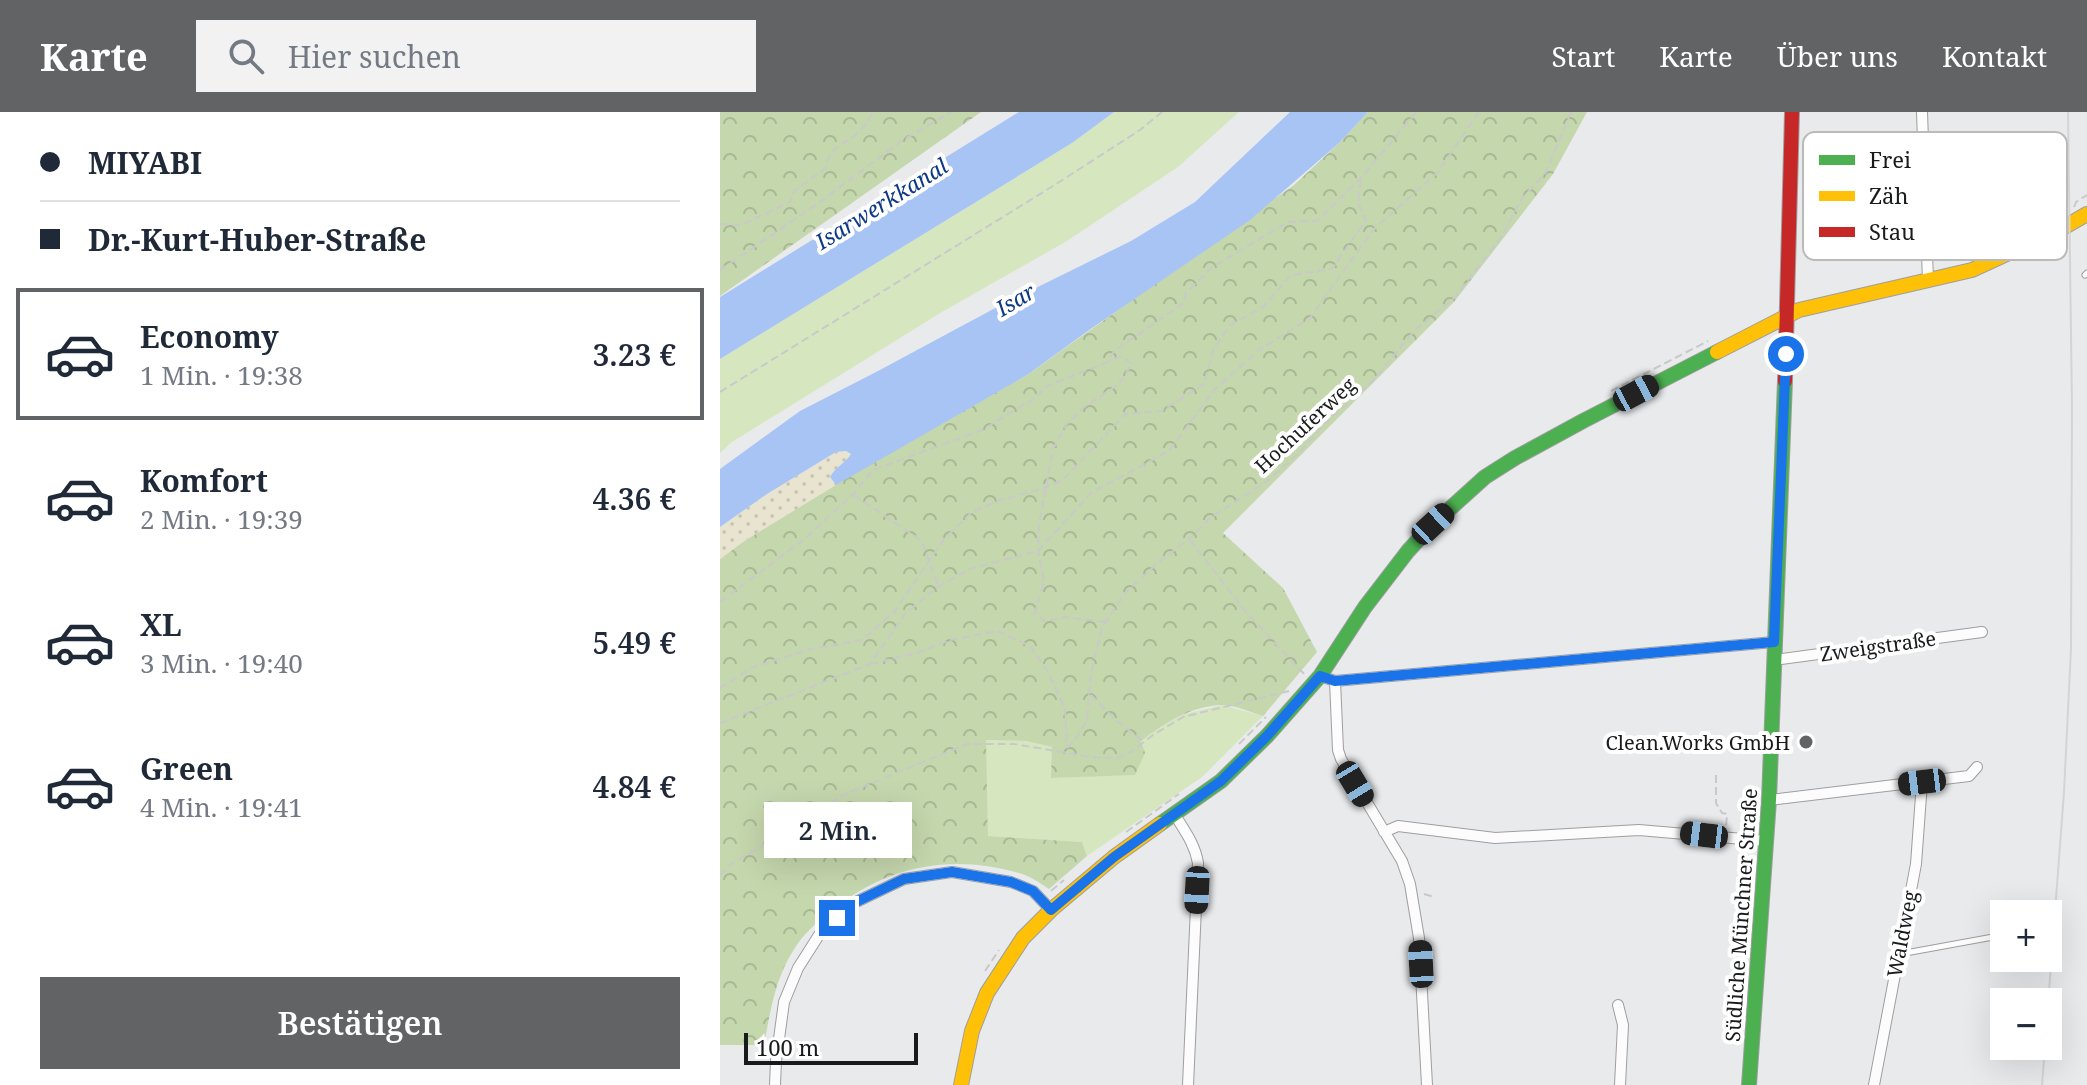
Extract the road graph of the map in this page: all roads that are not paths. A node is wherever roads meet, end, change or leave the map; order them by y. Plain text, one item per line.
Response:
1 (1792, 112) edge
2 (1922, 112) edge
3 (1923, 132) edge
4 (2084, 204) edge
5 (2067, 216) edge
6 (1927, 260) edge
7 (1994, 260) edge
8 (1928, 281) junction
9 (1788, 315) junction
10 (1982, 632) dead end
11 (1774, 642) junction
12 (1774, 660) junction
13 (1312, 675) junction
14 (1335, 681) junction
15 (1977, 767) dead end
16 (1922, 782) junction
17 (1769, 800) junction
18 (1175, 815) junction
19 (1384, 832) junction
20 (1766, 841) junction
21 (1051, 910) junction
22 (1990, 938) edge
23 (1899, 954) junction
24 (1618, 1005) dead end
25 (775, 1085) edge
26 (961, 1085) edge
27 (1188, 1085) edge
28 (1427, 1085) edge
29 (1620, 1085) edge
30 (1749, 1085) edge
31 (1874, 1085) edge

1 - 9 street, Südliche Münchner Straße
2 - 3 street
4 - 5 street
6 - 8 street
7 - 8 street
8 - 9 street
9 - 11 street, Südliche Münchner Straße
9 - 13 street
10 - 12 street, Zweigstraße
11 - 12 street, Südliche Münchner Straße
11 - 14 street
12 - 17 street, Südliche Münchner Straße
13 - 14 street
13 - 18 street
14 - 19 street
15 - 16 street
16 - 17 street
16 - 23 street, Waldweg
17 - 20 street, Südliche Münchner Straße
18 - 21 street
18 - 27 street
19 - 20 street
19 - 28 street
20 - 30 street, Südliche Münchner Straße
21 - 25 street
21 - 26 street
22 - 23 lane
23 - 31 street, Waldweg
24 - 29 street

